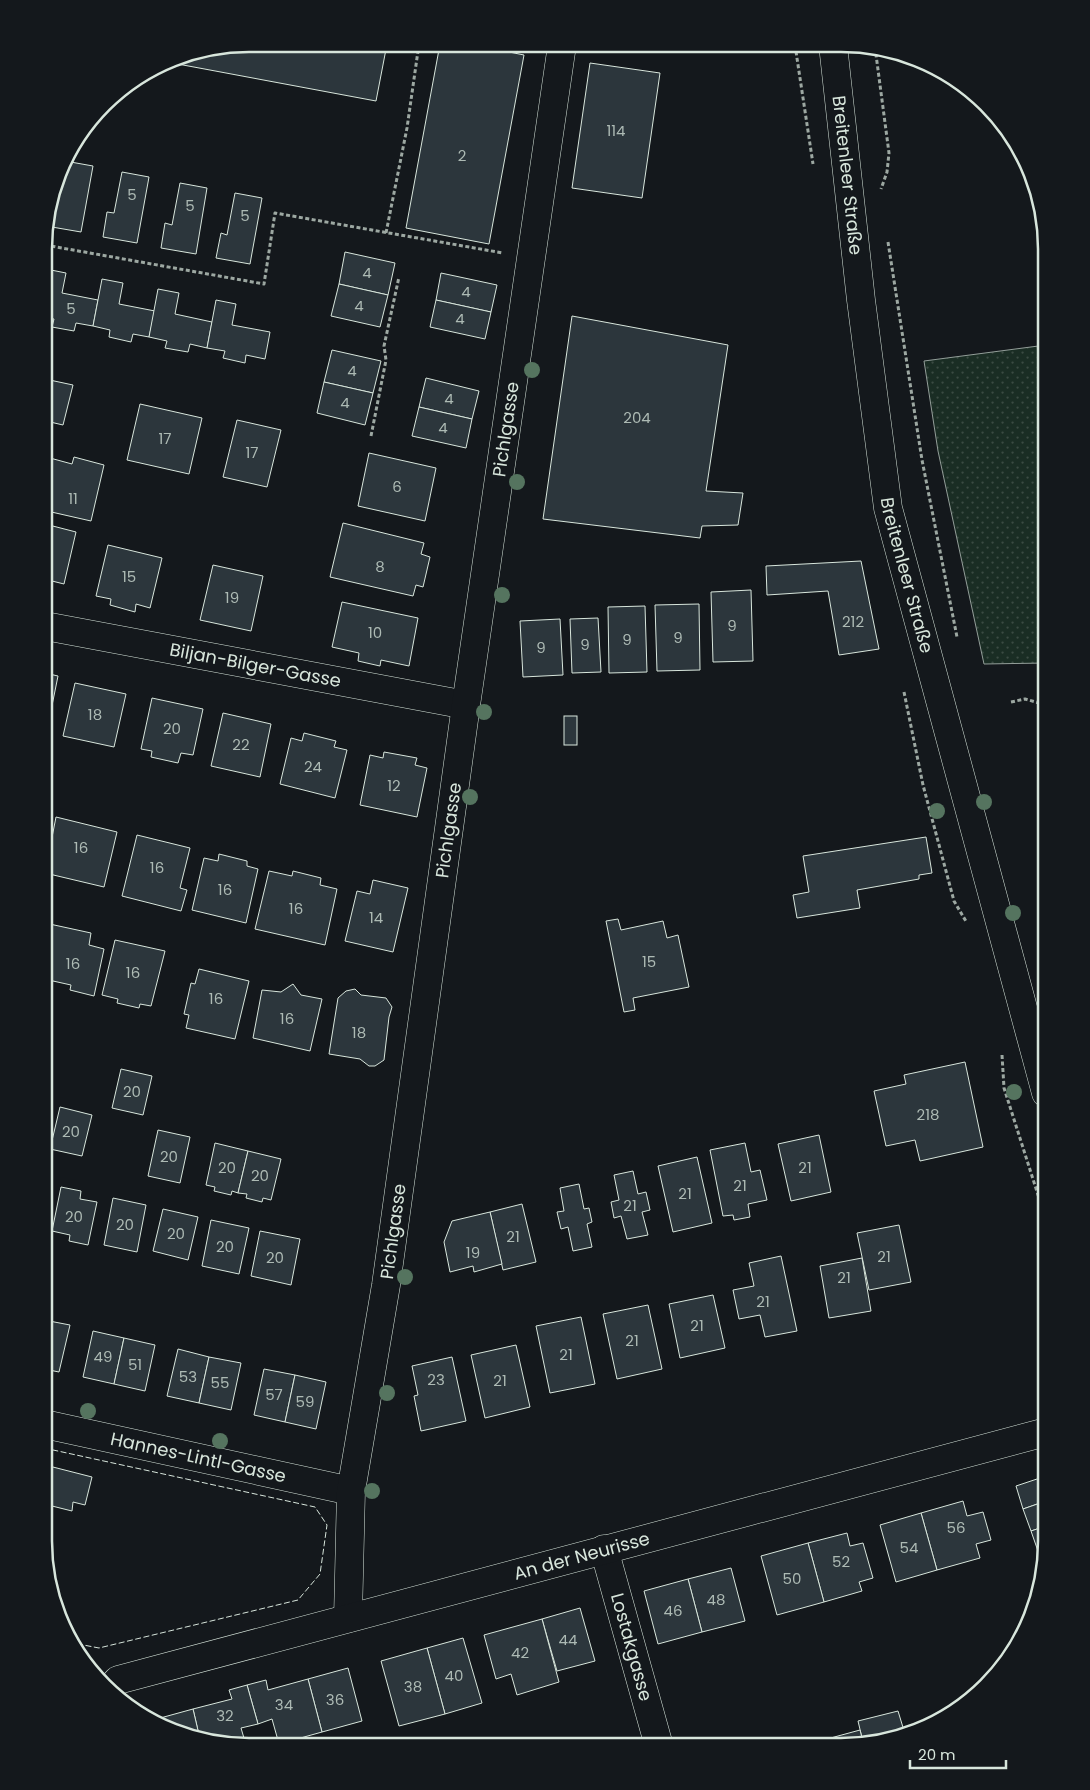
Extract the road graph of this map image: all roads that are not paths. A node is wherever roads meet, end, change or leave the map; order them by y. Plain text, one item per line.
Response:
1 (561, 52) edge
2 (834, 52) edge
3 (52, 627) edge
4 (466, 704) junction
5 (1038, 1063) edge
6 (52, 1426) edge
7 (1038, 1434) edge
8 (351, 1491) junction
9 (604, 1549) junction
10 (348, 1618) junction
11 (114, 1684) edge
12 (657, 1738) edge

1 - 4 street, Pichlgasse
2 - 5 street, Breitenleer Straße
3 - 4 street, Biljan-Bilger-Gasse
4 - 8 street, Pichlgasse
6 - 8 street, Hannes-Lintl-Gasse
7 - 9 street, An der Neurisse
8 - 10 street, Pichlgasse
9 - 10 street, An der Neurisse
9 - 12 street, Lostakgasse
10 - 11 street, An der Neurisse

